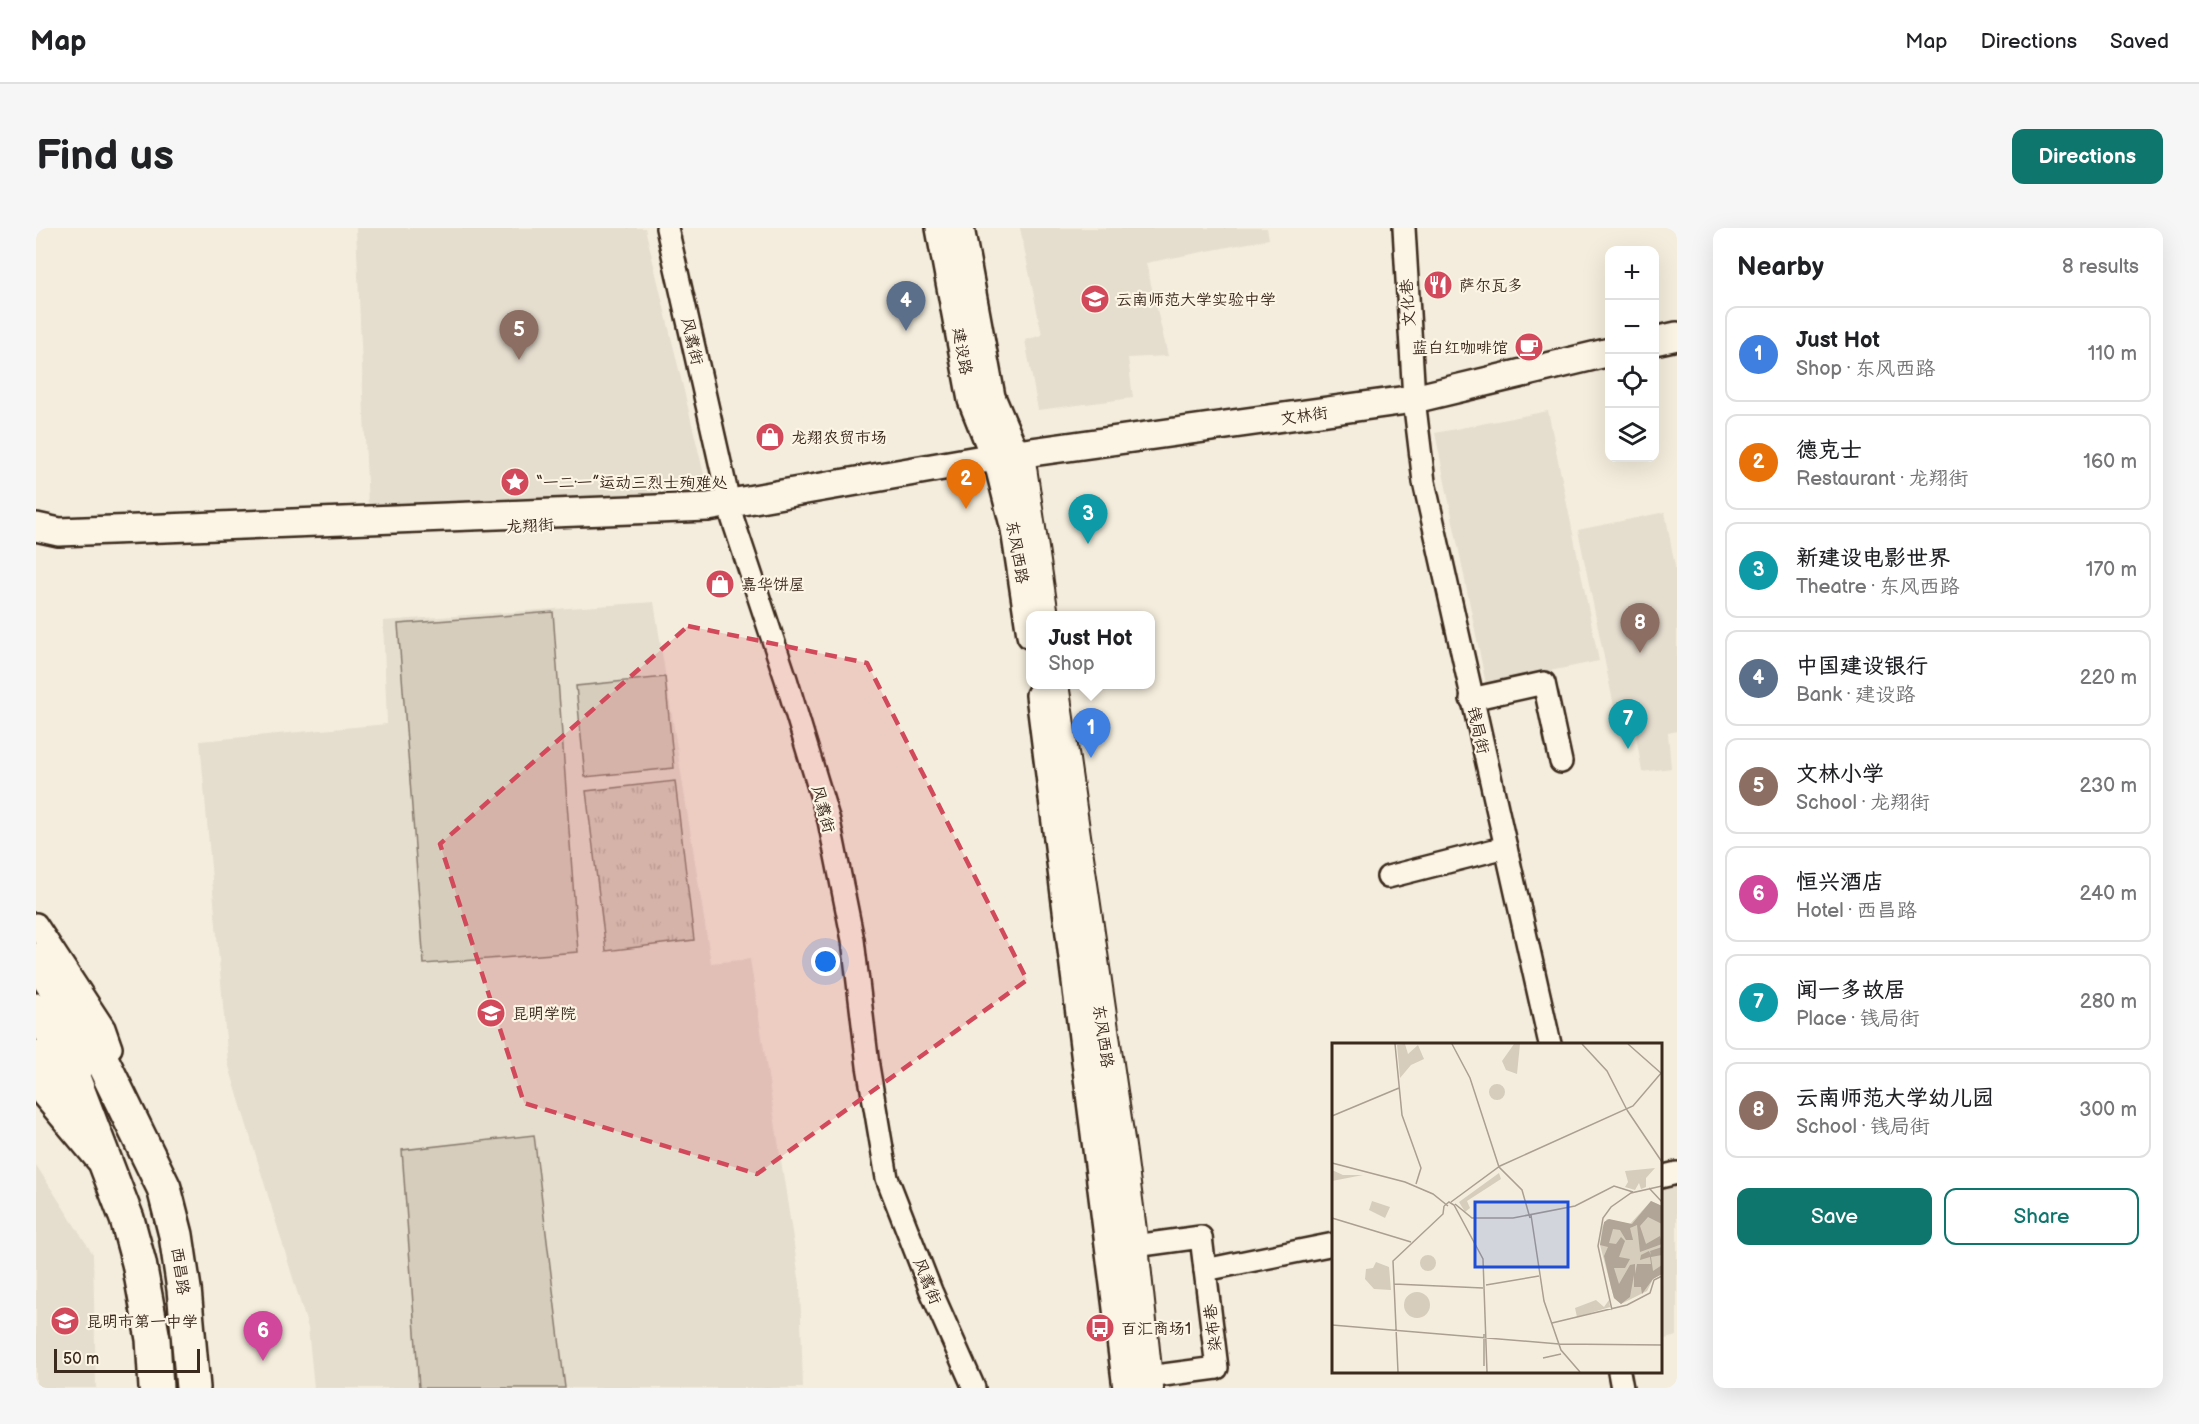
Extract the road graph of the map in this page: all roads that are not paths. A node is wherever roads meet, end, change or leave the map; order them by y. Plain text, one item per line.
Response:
1 (667, 228) edge
2 (940, 228) edge
3 (960, 228) edge
4 (1404, 228) edge
5 (1677, 336) edge
6 (1659, 340) edge
7 (1677, 351) edge
8 (1605, 353) edge
9 (1659, 356) edge
10 (1605, 369) edge
11 (1415, 407) junction
12 (1008, 463) junction
13 (731, 512) junction
14 (36, 527) edge
15 (36, 542) edge
16 (1027, 611) edge
17 (1042, 611) edge
18 (1040, 689) edge
19 (1054, 689) edge
20 (1471, 699) junction
21 (1561, 762) dead end
22 (1506, 847) junction
23 (1388, 877) dead end
24 (36, 924) edge
25 (36, 960) edge
26 (36, 1010) edge
27 (1550, 1043) edge
28 (49, 1053) edge
29 (36, 1088) edge
30 (150, 1159) junction
31 (1677, 1173) edge
32 (108, 1174) junction
33 (1662, 1177) edge
34 (1332, 1244) edge
35 (1122, 1248) junction
36 (1205, 1270) junction
37 (1619, 1373) edge
38 (1137, 1383) edge
39 (156, 1388) edge
40 (193, 1388) edge
41 (974, 1388) edge
42 (1622, 1388) edge

1 - 13 street, 风翥街
2 - 12 street, 建设路
3 - 12 street, 建设路
4 - 11 street, 文化巷
5 - 6 street
7 - 9 street
8 - 11 street, 文林街
10 - 11 street, 文林街
11 - 12 street, 文林街
11 - 20 street, 钱局街
12 - 13 street, 龙翔街
12 - 16 street, 东风西路
12 - 17 main road, 东风西路
13 - 14 street, 龙翔街
13 - 15 street, 龙翔街
13 - 41 street, 风翥街
18 - 35 street, 东风西路
19 - 35 main road, 东风西路
20 - 21 street
20 - 22 street, 钱局街
22 - 23 street
22 - 27 street, 钱局街
24 - 30 street
25 - 30 main road, 西昌路
26 - 28 main road, 西昌路
28 - 30 main road, 西昌路
28 - 32 main road, 西昌路
29 - 32 street
30 - 40 main road, 西昌路
31 - 33 street
32 - 39 main road, 西昌路
34 - 36 street
35 - 36 street, 染布巷
35 - 38 main road, 东风西路
36 - 38 street, 染布巷
37 - 42 street

